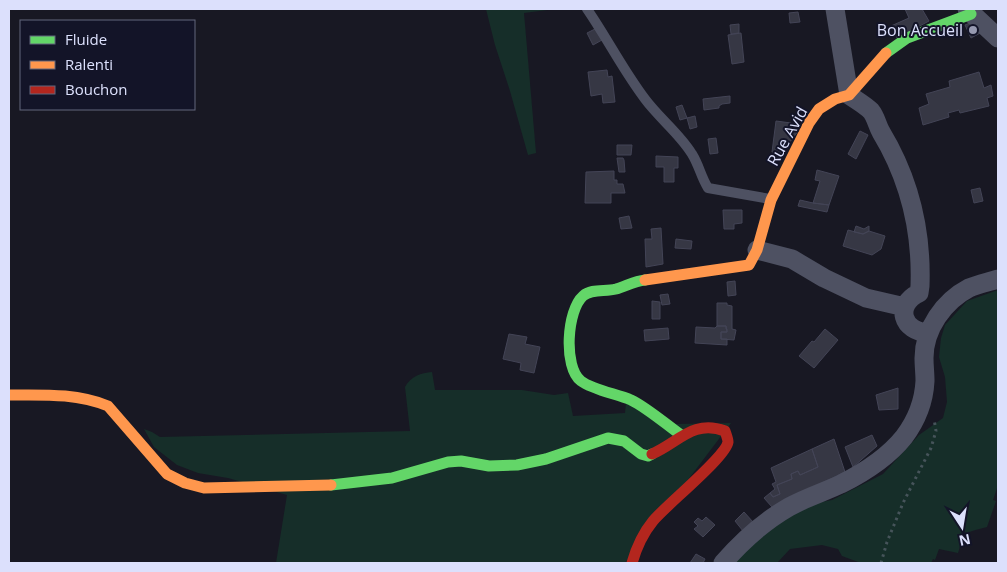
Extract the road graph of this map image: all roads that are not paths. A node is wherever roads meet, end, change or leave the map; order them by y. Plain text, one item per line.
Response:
1 (587, 9) edge
2 (835, 9) edge
3 (969, 11) edge
4 (998, 38) edge
5 (849, 95) junction
6 (771, 200) junction
7 (753, 257) junction
8 (998, 279) edge
9 (919, 293) junction
10 (905, 307) junction
11 (944, 308) junction
12 (929, 333) junction
13 (9, 395) edge
14 (681, 435) junction
15 (632, 563) edge
16 (723, 563) edge

1 - 6 lane
2 - 5 street
3 - 4 street
3 - 5 street, Rue Avid
5 - 6 street, Rue Avid
5 - 9 street
6 - 7 street, Rue Avid
7 - 10 street
7 - 14 street
8 - 11 street
9 - 10 street
9 - 11 street
10 - 12 street
11 - 12 street
12 - 16 street
13 - 14 street
14 - 15 street

